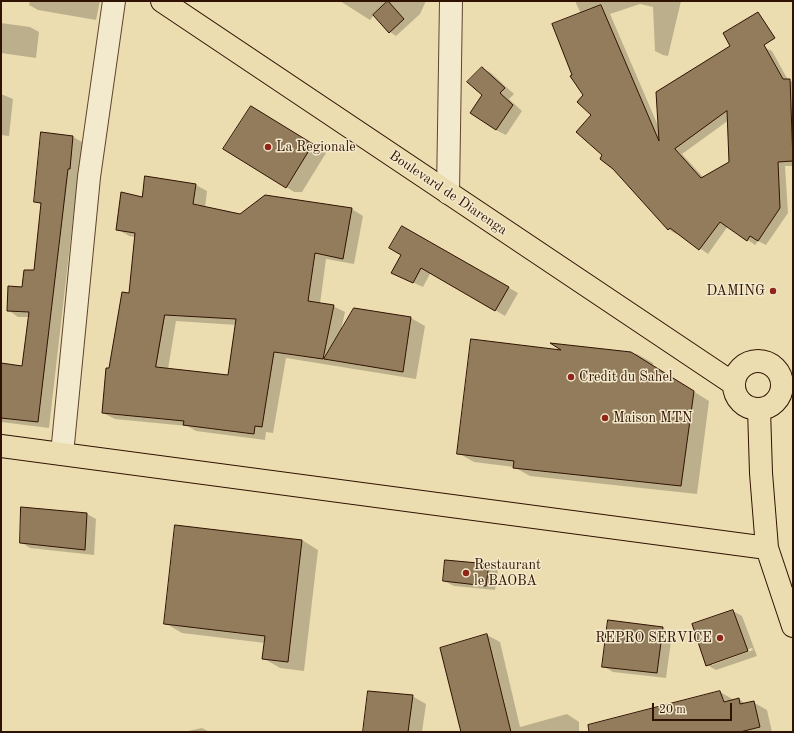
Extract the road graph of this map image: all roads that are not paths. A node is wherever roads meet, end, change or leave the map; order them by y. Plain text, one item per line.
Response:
1 (114, 1) edge
2 (162, 1) edge
3 (451, 1) edge
4 (448, 193) junction
5 (786, 372) edge
6 (734, 384) junction
7 (759, 409) junction
8 (1, 446) edge
9 (62, 454) junction
10 (767, 548) junction
11 (793, 626) edge

1 - 9 street
2 - 4 main road, Boulevard de Diarenga
3 - 4 street
4 - 6 main road, Boulevard de Diarenga
5 - 6 main road
5 - 7 main road
6 - 7 main road
7 - 10 main road
8 - 9 main road
9 - 10 main road
10 - 11 main road

